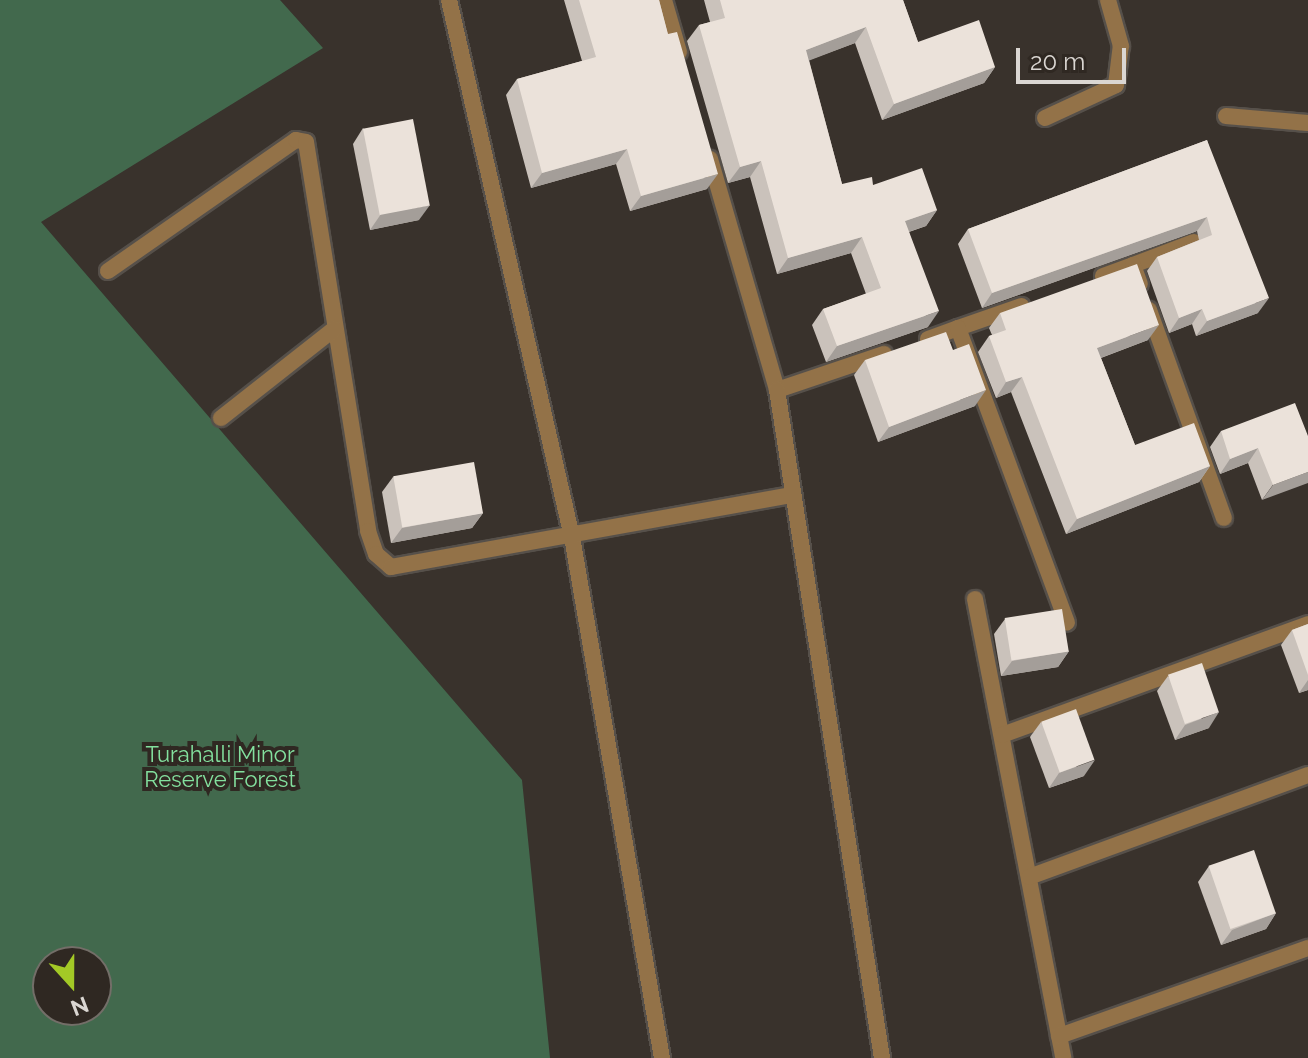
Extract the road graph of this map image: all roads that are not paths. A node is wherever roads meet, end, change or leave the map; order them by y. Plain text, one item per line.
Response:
1 (449, 0) edge
2 (664, 0) edge
3 (1108, 0) edge
4 (686, 75) edge
5 (1226, 116) dead end
6 (1045, 118) dead end
7 (1308, 123) edge
8 (703, 135) edge
9 (1194, 242) edge
10 (1133, 265) junction
11 (108, 271) dead end
12 (1089, 281) edge
13 (1046, 297) edge
14 (958, 328) junction
15 (334, 329) junction
16 (777, 390) junction
17 (221, 418) dead end
18 (793, 495) junction
19 (1224, 518) dead end
20 (572, 537) junction
21 (975, 599) dead end
22 (1067, 623) edge
23 (1308, 624) edge
24 (1002, 735) junction
25 (1308, 775) edge
26 (1029, 877) junction
27 (1308, 948) edge
28 (1059, 1036) junction
29 (662, 1058) edge
30 (882, 1058) edge
31 (1063, 1058) edge

1 - 20 street
2 - 4 street
3 - 6 street
5 - 7 street
8 - 16 street
9 - 10 street
10 - 12 street
10 - 19 street
11 - 15 street
13 - 14 street
14 - 16 street
14 - 22 street
15 - 17 street
15 - 20 street
16 - 18 street
18 - 20 street
18 - 30 street
20 - 29 street
21 - 24 street
23 - 24 street
24 - 26 street
25 - 26 street
26 - 28 street
27 - 28 street
28 - 31 street

